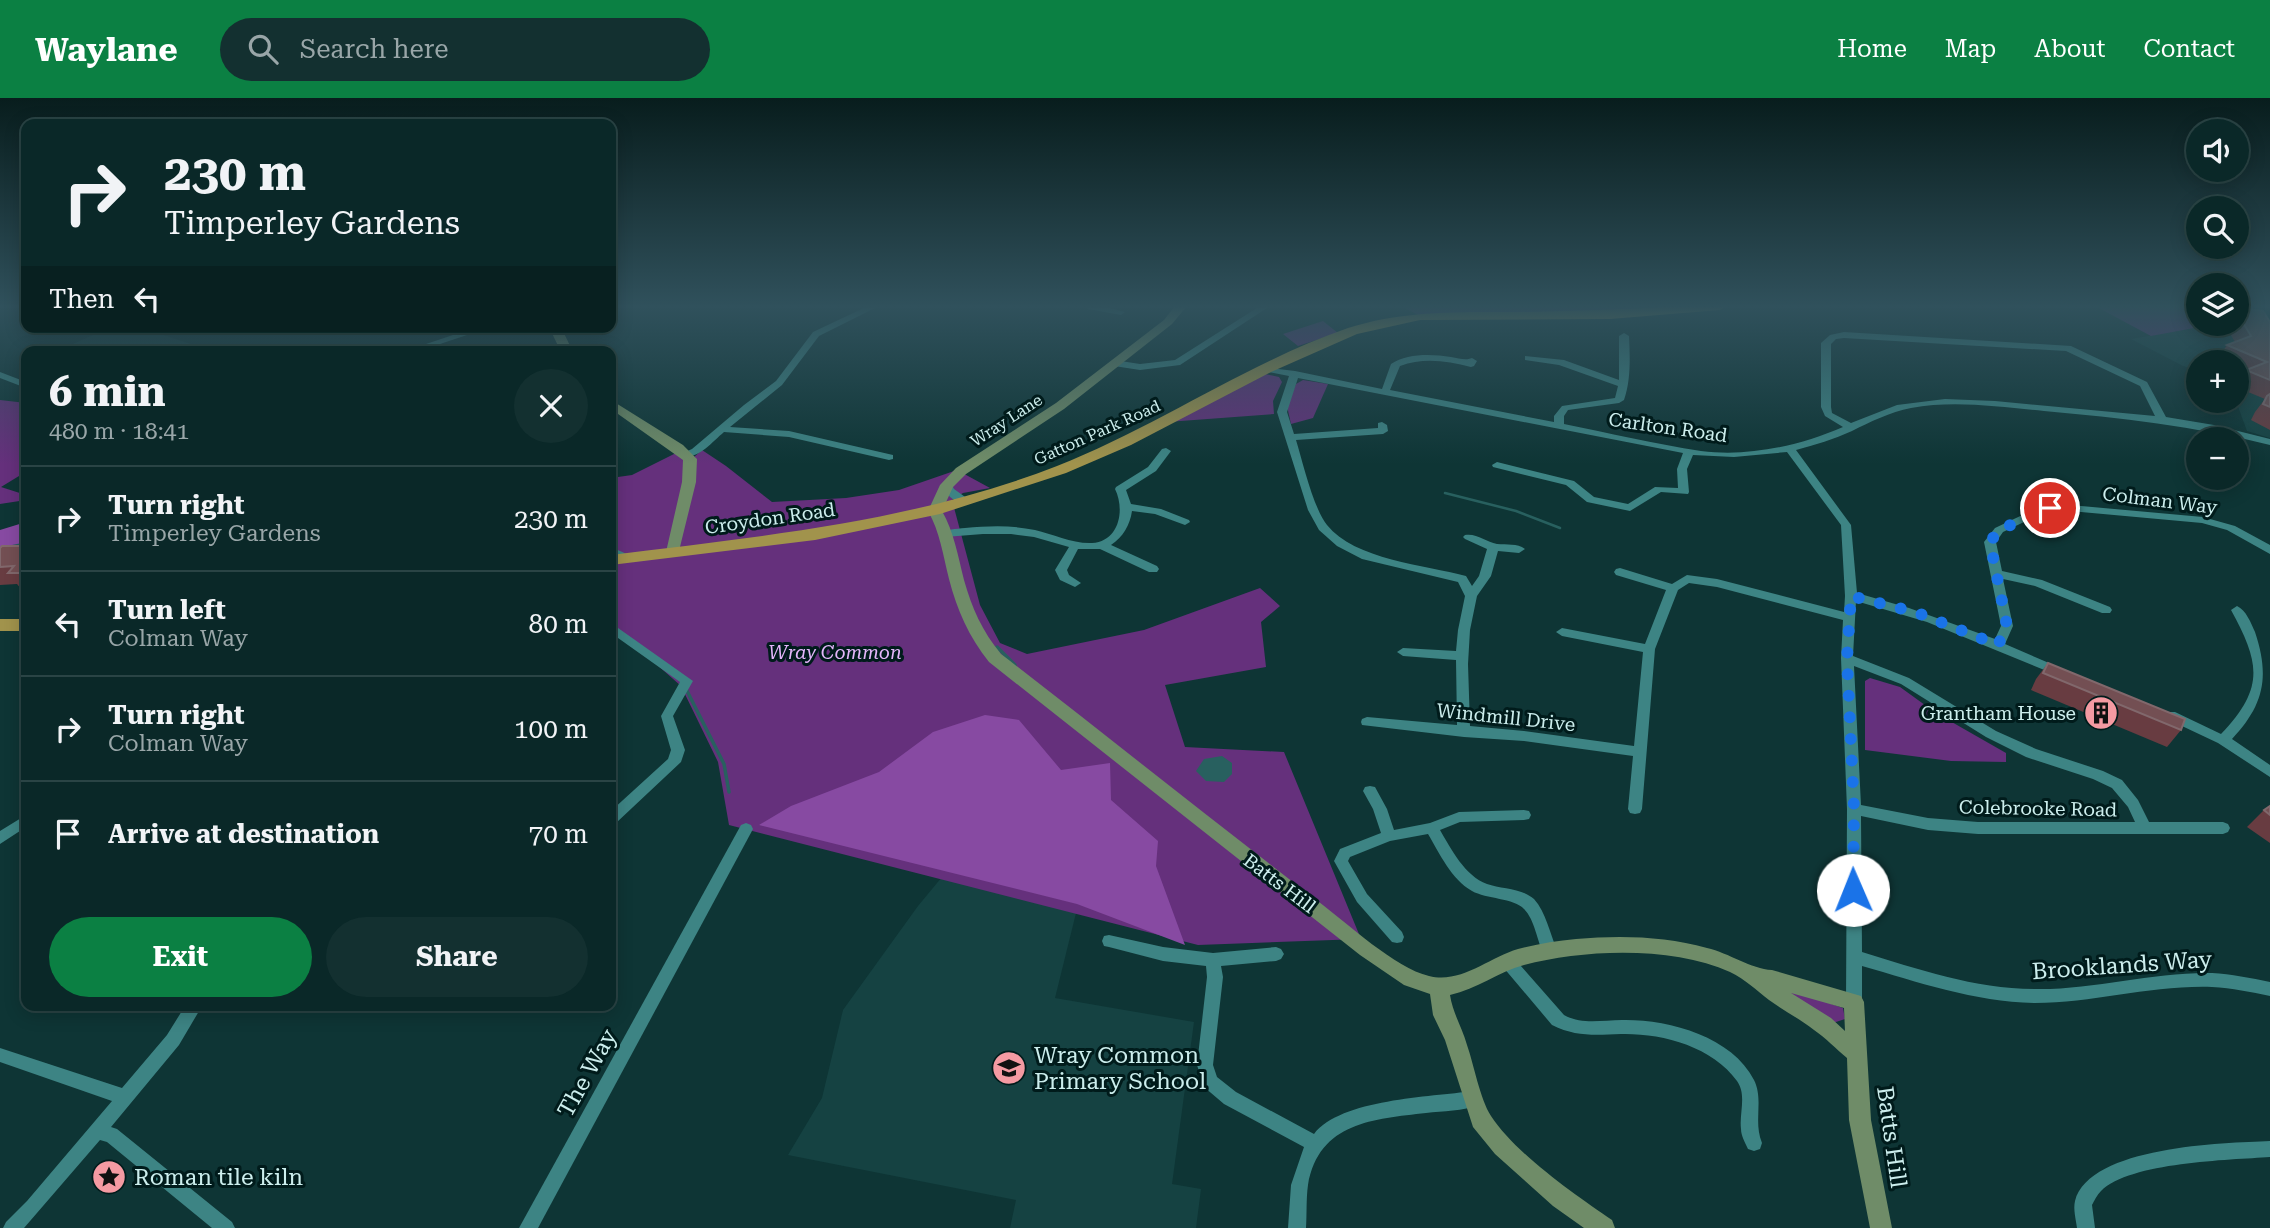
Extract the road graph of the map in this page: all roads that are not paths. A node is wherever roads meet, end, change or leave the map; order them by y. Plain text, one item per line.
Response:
1 (798, 359) edge
2 (1120, 359) edge
3 (1184, 359) edge
4 (1290, 359) edge
5 (1414, 359) edge
6 (1460, 359) edge
7 (1534, 359) edge
8 (1625, 359) edge
9 (1826, 359) edge
10 (2091, 359) edge
11 (1472, 361) dead end
12 (1114, 363) junction
13 (1266, 369) junction
14 (1295, 374) junction
15 (3, 379) edge
16 (21, 384) edge
17 (1621, 384) junction
18 (1385, 392) junction
19 (616, 407) edge
20 (2162, 419) junction
21 (1559, 427) junction
22 (1851, 428) junction
23 (723, 429) junction
24 (1384, 431) dead end
25 (1290, 437) junction
26 (2270, 442) edge
27 (1791, 450) junction
28 (1689, 451) junction
29 (687, 455) junction
30 (1162, 456) dead end
31 (889, 457) dead end
32 (1497, 465) dead end
33 (947, 485) junction
34 (964, 501) junction
35 (1127, 507) junction
36 (934, 511) junction
37 (1185, 522) dead end
38 (945, 534) junction
39 (1468, 537) dead end
40 (1075, 545) junction
41 (1104, 546) junction
42 (1493, 547) junction
43 (1519, 549) dead end
44 (2270, 550) edge
45 (673, 552) junction
46 (616, 556) edge
47 (1153, 569) dead end
48 (1620, 572) dead end
49 (1995, 573) junction
50 (1485, 576) junction
51 (1462, 579) junction
52 (1075, 583) dead end
53 (1673, 588) junction
54 (1471, 596) junction
55 (1851, 596) junction
56 (2106, 610) dead end
57 (2237, 610) dead end
58 (1851, 618) junction
59 (0, 625) edge
60 (21, 625) edge
61 (616, 630) edge
62 (1562, 632) dead end
63 (1998, 645) junction
64 (1648, 649) junction
65 (1403, 652) dead end
66 (1460, 656) junction
67 (1847, 658) junction
68 (2066, 676) edge
69 (2266, 677) edge
70 (686, 684) joint
71 (2157, 710) edge
72 (1367, 722) dead end
73 (1464, 732) junction
74 (2223, 740) junction
75 (1641, 752) junction
76 (2270, 772) edge
77 (1370, 791) dead end
78 (1635, 808) dead end
79 (1854, 809) junction
80 (616, 814) edge
81 (1524, 815) dead end
82 (21, 823) edge
83 (1431, 828) junction
84 (2222, 828) dead end
85 (2145, 829) junction
86 (746, 830) dead end
87 (1389, 836) junction
88 (0, 838) edge
89 (1397, 937) dead end
90 (1109, 941) dead end
91 (1549, 950) junction
92 (1276, 954) dead end
93 (1213, 960) junction
94 (1508, 962) junction
95 (1855, 964) junction
96 (1759, 978) junction
97 (1438, 988) junction
98 (2270, 989) edge
99 (1854, 1002) junction
100 (191, 1011) edge
101 (1856, 1053) junction
102 (0, 1055) edge
103 (124, 1097) junction
104 (1473, 1099) junction
105 (95, 1131) junction
106 (1314, 1143) junction
107 (1754, 1143) dead end
108 (2270, 1149) edge
109 (12, 1228) edge
110 (226, 1228) edge
111 (528, 1228) edge
112 (1297, 1228) edge
113 (1604, 1228) edge
114 (1881, 1228) edge
115 (2086, 1228) edge

1 - 23 street
2 - 12 street, Wray Lane
3 - 12 street
4 - 13 main road, Gatton Park Road
5 - 18 street
6 - 11 street
7 - 17 street
8 - 17 street
9 - 22 street
10 - 20 street
12 - 33 street, Wray Lane
13 - 14 street, Carlton Road
13 - 34 main road, Gatton Park Road
14 - 18 street, Carlton Road
14 - 25 street
15 - 16 street
17 - 21 street
18 - 21 street, Carlton Road
19 - 29 street
20 - 22 street, Carlton Road
20 - 26 street, Carlton Road
21 - 28 street, Carlton Road
22 - 27 street, Carlton Road
23 - 29 street
23 - 31 street
24 - 25 street
25 - 51 street
27 - 28 street, Carlton Road
27 - 55 street, Batts Hill
28 - 32 street
29 - 45 street
30 - 35 street
33 - 34 street
33 - 36 street, Wray Lane
34 - 36 main road, Gatton Park Road
35 - 37 street
35 - 41 street
36 - 38 street, Batts Hill
36 - 45 main road, Croydon Road
38 - 40 street
38 - 97 street, Batts Hill
39 - 42 street
40 - 41 street
40 - 52 street
41 - 47 street
42 - 43 street
42 - 50 street
44 - 49 street, Colman Way
45 - 46 main road, Croydon Road
48 - 53 street
49 - 56 street
49 - 63 street, Colman Way
50 - 51 street
50 - 54 street
51 - 54 street
53 - 58 street
53 - 64 street
54 - 66 street
55 - 58 street, Batts Hill
55 - 63 street
57 - 69 street
58 - 67 street, Batts Hill
59 - 60 main road
61 - 70 street
62 - 64 street
63 - 68 street
64 - 75 street
65 - 66 street
66 - 73 street
67 - 79 street, Batts Hill
67 - 85 street
69 - 74 street
70 - 80 street
71 - 74 street
72 - 73 street, Windmill Drive
73 - 75 street, Windmill Drive
74 - 76 street
75 - 78 street
77 - 87 street
79 - 85 street, Colebrooke Road
79 - 95 street, Batts Hill
81 - 83 street
82 - 88 street
83 - 87 street
83 - 91 street
84 - 85 street, Colebrooke Road
86 - 111 street, The Way
87 - 89 street
90 - 93 street
91 - 94 street
91 - 96 street
92 - 93 street
93 - 106 street
94 - 97 street
94 - 107 street
95 - 98 street, Brooklands Way
95 - 99 street, Batts Hill
96 - 99 street
96 - 101 street
97 - 104 street
99 - 101 street, Batts Hill
100 - 103 street
101 - 114 street, Batts Hill
102 - 103 street
103 - 105 street
104 - 106 street
104 - 113 street
105 - 109 street
105 - 110 street
106 - 112 street
108 - 115 street

